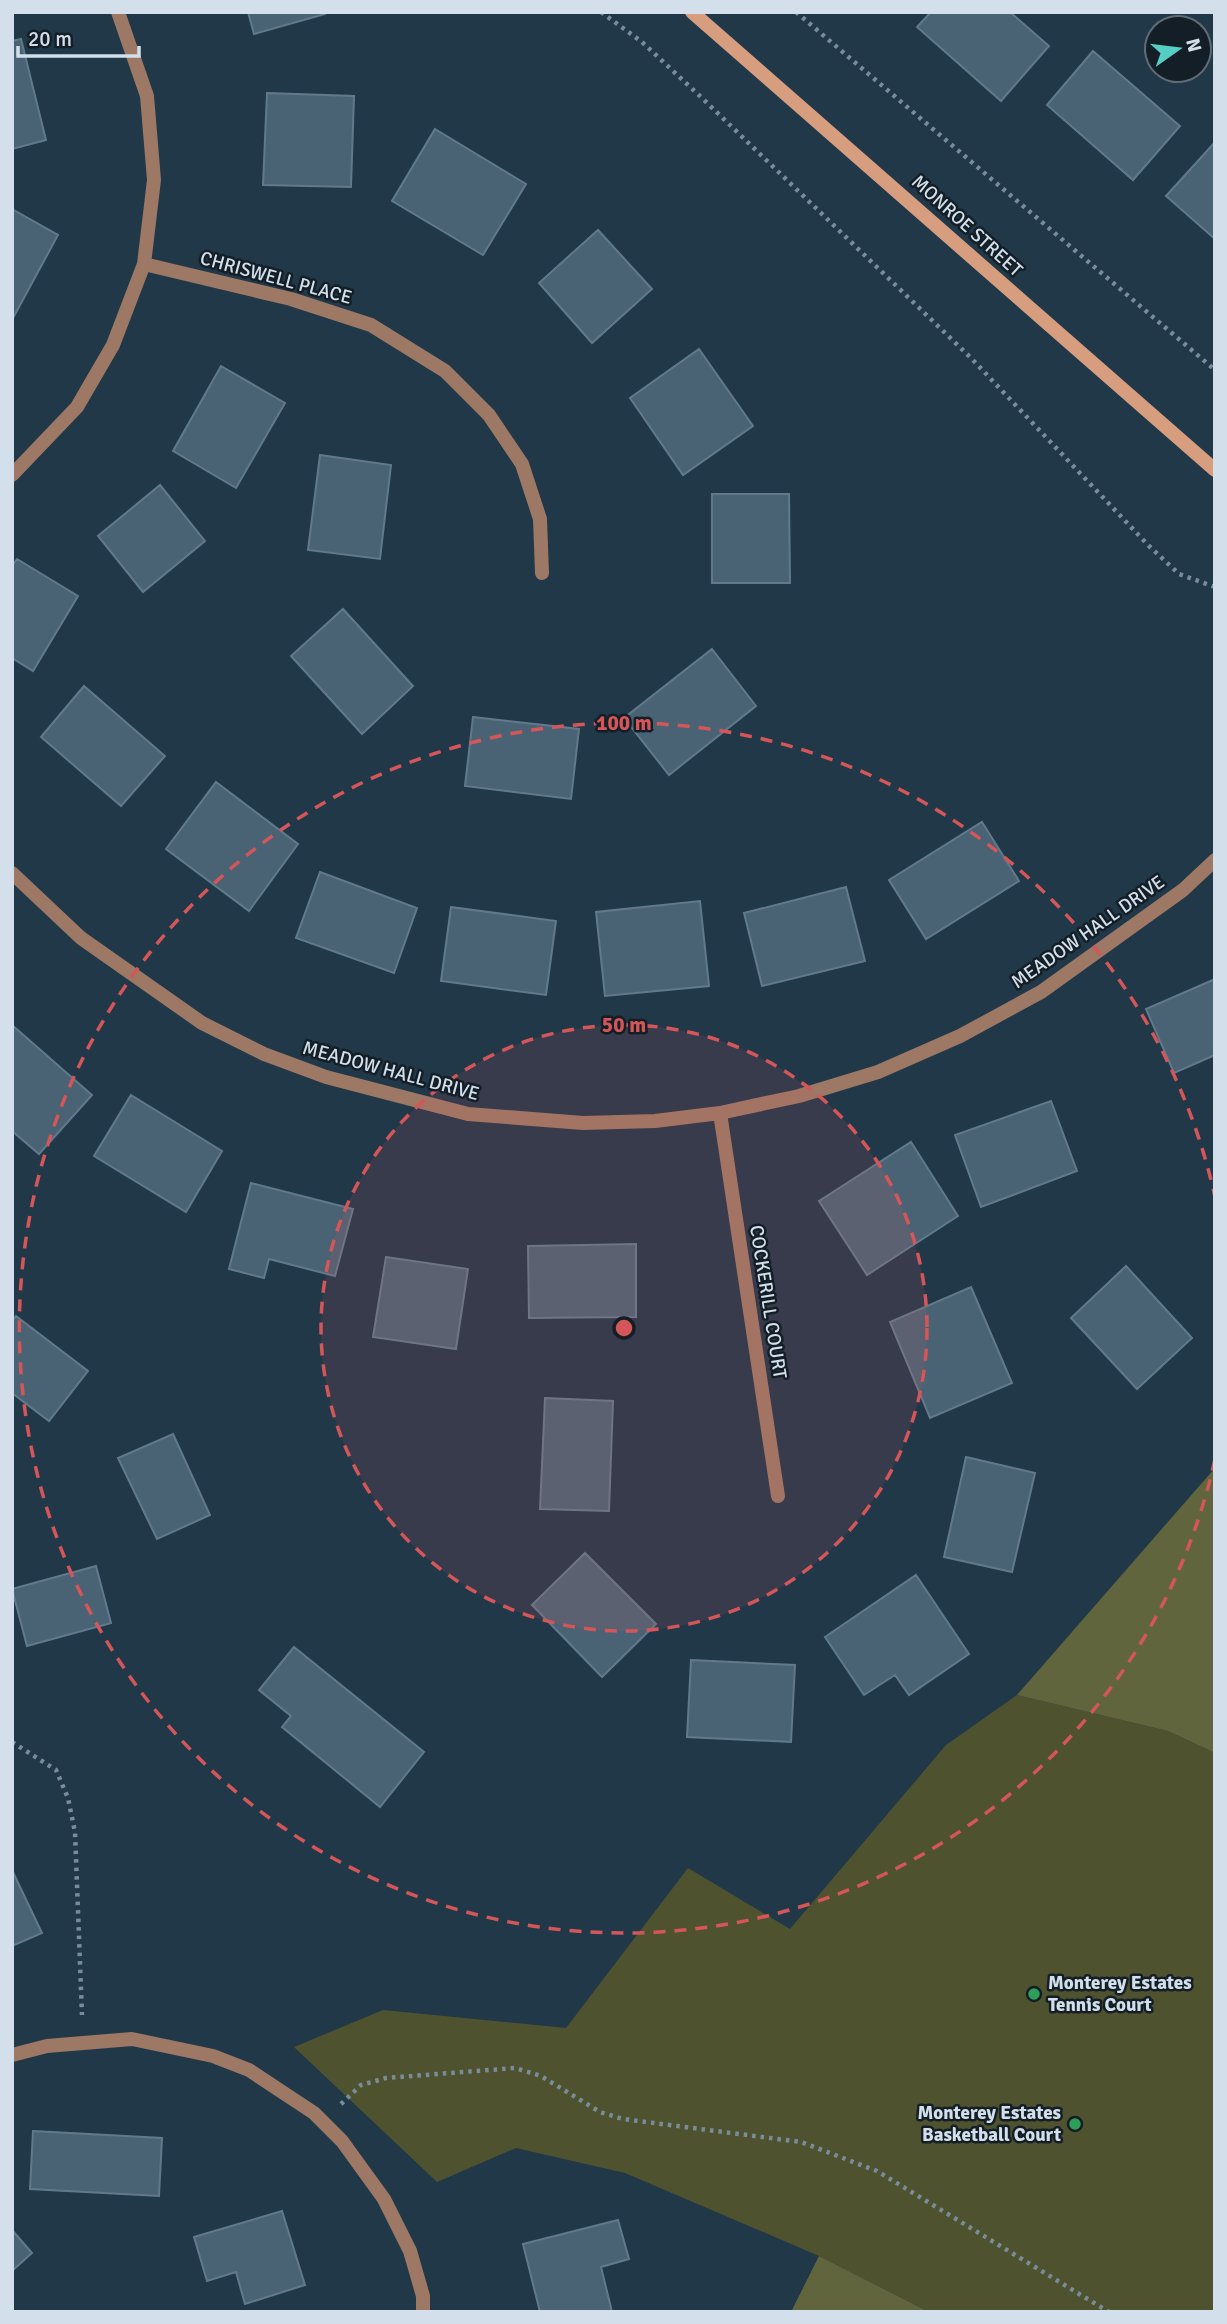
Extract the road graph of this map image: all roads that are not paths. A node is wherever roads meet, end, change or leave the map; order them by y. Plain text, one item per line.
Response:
1 (118, 12) edge
2 (692, 12) edge
3 (144, 264) junction
4 (1215, 470) edge
5 (12, 475) edge
6 (542, 573) dead end
7 (1215, 860) edge
8 (12, 873) edge
9 (720, 1113) junction
10 (778, 1496) dead end
11 (12, 2055) edge
12 (423, 2312) edge

1 - 3 street
2 - 4 main road, MONROE STREET
3 - 5 street
3 - 6 street, CHRISWELL PLACE
7 - 9 street, MEADOW HALL DRIVE
8 - 9 street, MEADOW HALL DRIVE
9 - 10 street, COCKERILL COURT
11 - 12 street

